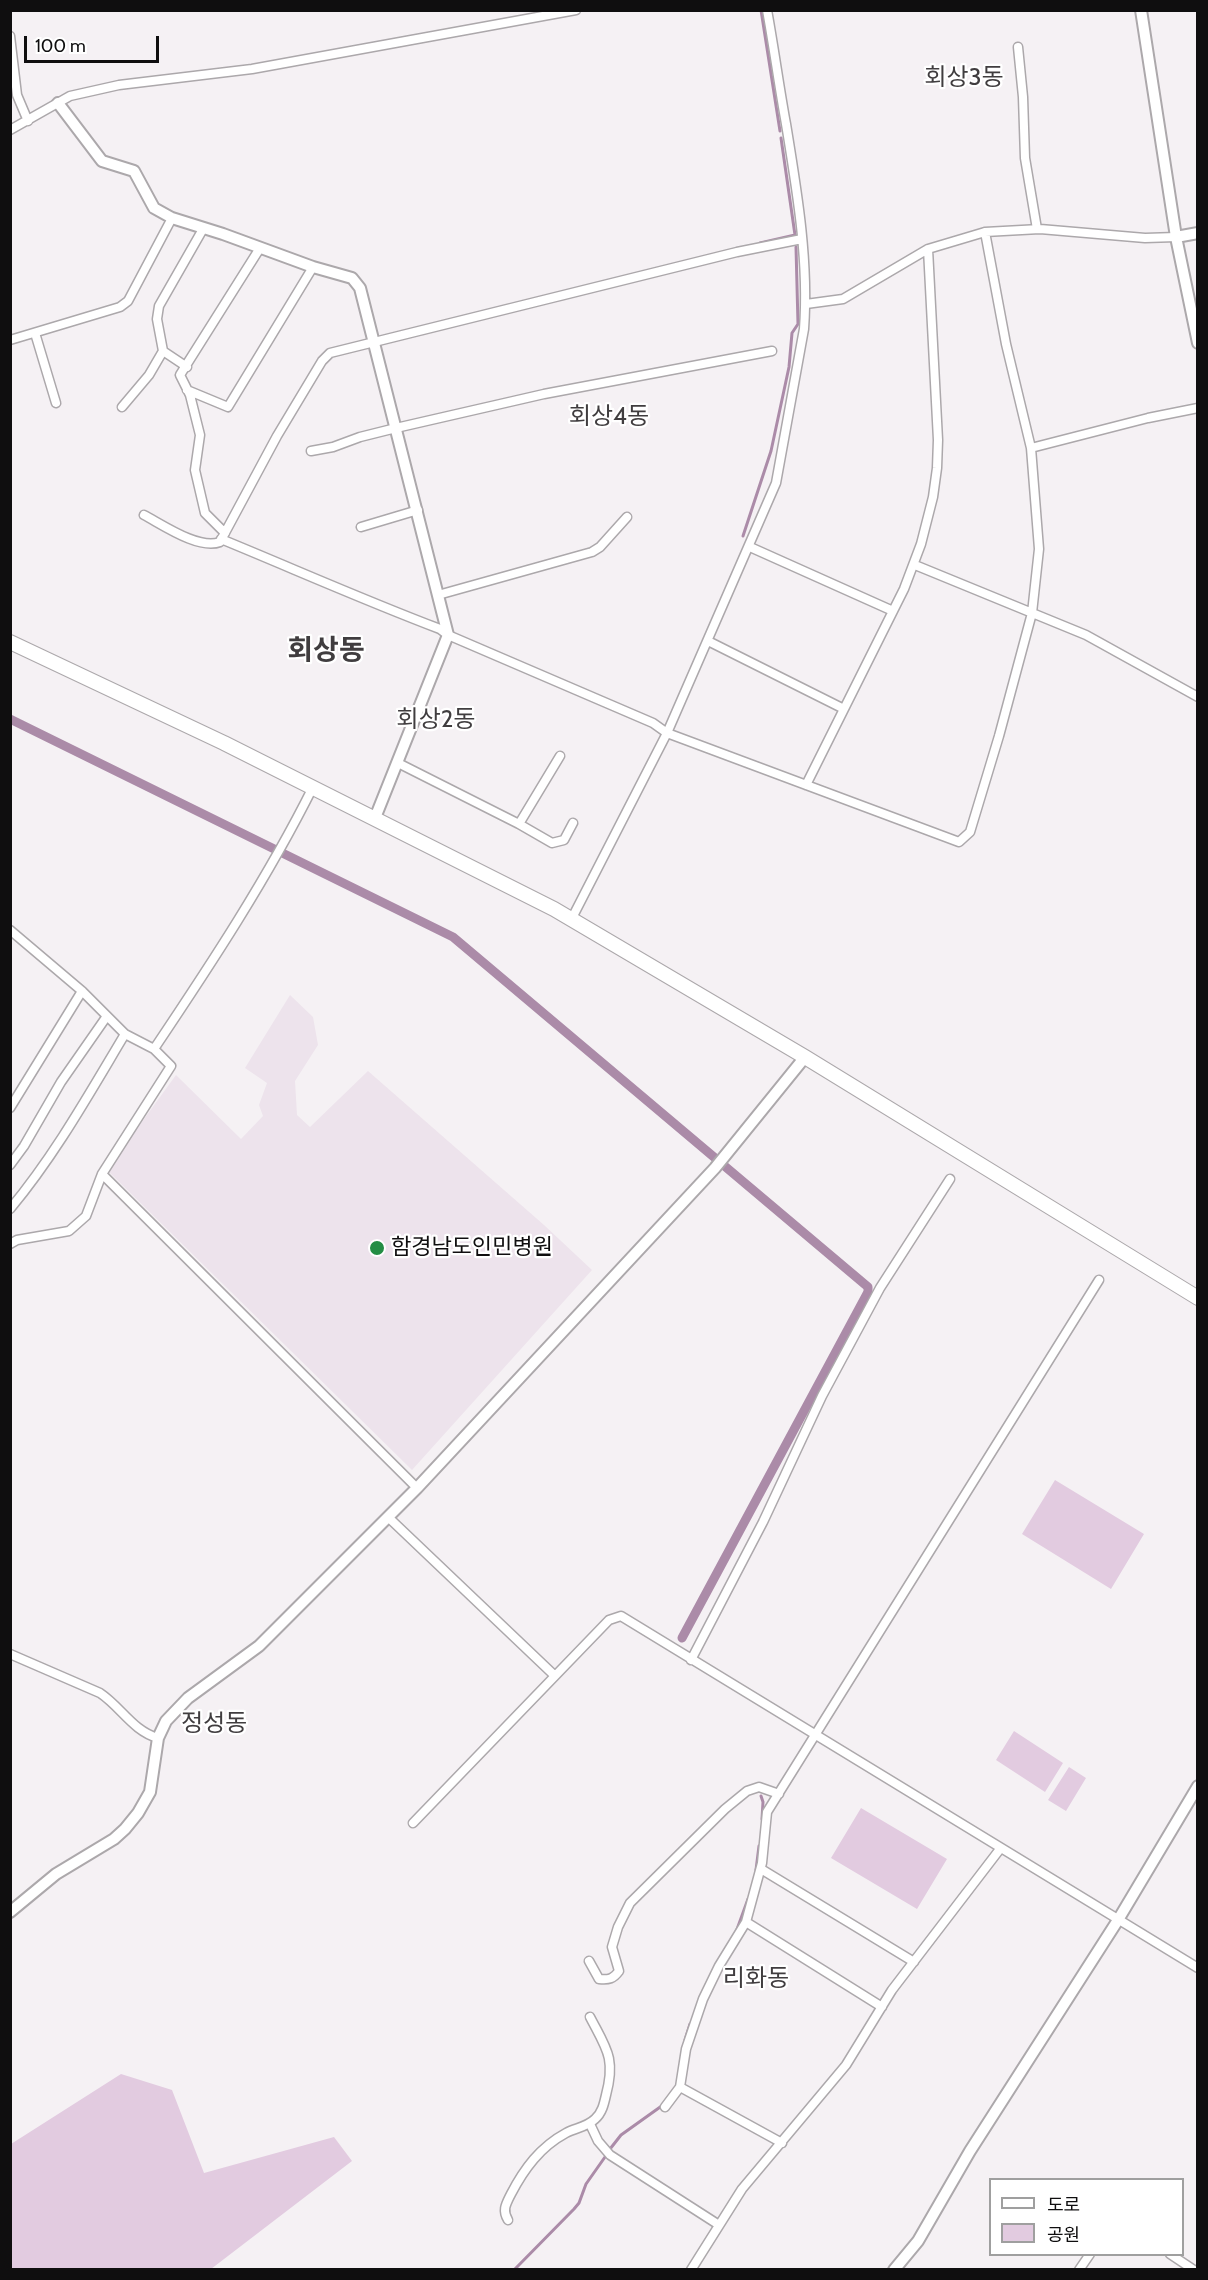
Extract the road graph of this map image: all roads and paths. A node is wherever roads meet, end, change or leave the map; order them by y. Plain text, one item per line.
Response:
1 (576, 10) edge
2 (767, 10) edge
3 (1141, 10) edge
4 (10, 36) edge
5 (1018, 47) dead end
6 (58, 103) junction
7 (28, 121) junction
8 (10, 130) edge
9 (172, 218) junction
10 (203, 229) junction
11 (1037, 229) junction
12 (985, 231) junction
13 (1197, 233) edge
14 (1176, 237) junction
15 (802, 239) junction
16 (260, 248) junction
17 (928, 249) junction
18 (313, 267) junction
19 (806, 304) junction
20 (36, 333) junction
21 (10, 340) edge
22 (373, 342) junction
23 (1197, 343) edge
24 (163, 351) junction
25 (772, 351) dead end
26 (187, 367) junction
27 (188, 390) junction
28 (56, 403) dead end
29 (122, 407) dead end
30 (1197, 408) edge
31 (396, 428) junction
32 (1031, 448) junction
33 (311, 451) dead end
34 (418, 510) junction
35 (144, 515) dead end
36 (627, 517) dead end
37 (361, 527) dead end
38 (223, 536) junction
39 (750, 547) junction
40 (915, 564) junction
41 (438, 595) junction
42 (893, 611) junction
43 (1032, 613) junction
44 (448, 635) junction
45 (708, 641) junction
46 (10, 642) edge
47 (1197, 697) edge
48 (844, 709) junction
49 (668, 733) junction
50 (560, 756) dead end
51 (398, 763) junction
52 (806, 785) junction
53 (313, 787) junction
54 (375, 818) junction
55 (519, 824) junction
56 (573, 824) dead end
57 (571, 920) junction
58 (12, 935) edge
59 (82, 991) junction
60 (106, 1016) junction
61 (125, 1034) junction
62 (154, 1049) junction
63 (806, 1057) junction
64 (10, 1108) edge
65 (10, 1165) edge
66 (102, 1174) junction
67 (950, 1179) dead end
68 (10, 1209) edge
69 (13, 1240) edge
70 (1098, 1280) dead end
71 (1197, 1298) edge
72 (417, 1488) junction
73 (388, 1517) junction
74 (10, 1654) edge
75 (691, 1660) junction
76 (554, 1675) junction
77 (817, 1735) junction
78 (158, 1738) junction
79 (1197, 1786) edge
80 (779, 1794) junction
81 (413, 1823) dead end
82 (1000, 1849) junction
83 (760, 1869) junction
84 (10, 1912) edge
85 (1118, 1920) junction
86 (746, 1922) junction
87 (589, 1961) dead end
88 (914, 1962) junction
89 (1197, 1968) edge
90 (882, 2007) junction
91 (590, 2017) dead end
92 (680, 2087) junction
93 (665, 2107) dead end
94 (590, 2124) junction
95 (782, 2143) junction
96 (508, 2220) dead end
97 (718, 2224) junction
98 (1089, 2256) edge
99 (1173, 2256) edge
100 (691, 2270) edge
101 (894, 2270) edge
102 (1079, 2270) edge
103 (1194, 2270) edge

1 - 6 street
2 - 15 street
3 - 14 street
4 - 7 street
5 - 11 street
6 - 7 street
6 - 9 street
7 - 8 street
9 - 10 street
9 - 20 street
10 - 16 street
10 - 24 street
11 - 12 street
11 - 14 street
12 - 17 street
12 - 32 street
13 - 14 street
14 - 23 street
15 - 19 street
15 - 22 street
16 - 18 street
16 - 26 street
17 - 19 street
17 - 40 street
18 - 22 street
18 - 27 street
19 - 39 street
20 - 21 street
20 - 28 street
22 - 31 street
22 - 38 street
24 - 26 street
24 - 29 street
25 - 31 street
26 - 27 street
27 - 38 street
30 - 32 street
31 - 33 street
31 - 34 street
32 - 43 street
34 - 37 street
34 - 41 street
35 - 38 street
36 - 41 street
38 - 44 street
39 - 42 street
39 - 45 street
40 - 42 street
40 - 43 street
41 - 44 street
42 - 48 street
43 - 47 street
43 - 52 street
44 - 49 street
44 - 51 street
45 - 48 street
45 - 49 street
46 - 53 highway
48 - 52 street
49 - 52 street
49 - 57 street
50 - 55 street
51 - 54 street
51 - 55 street
53 - 54 highway
53 - 62 street
54 - 57 highway
55 - 56 street
57 - 63 highway
58 - 59 street
59 - 60 street
59 - 64 street
60 - 61 street
60 - 65 street
61 - 62 street
61 - 68 street
62 - 66 street
63 - 71 highway
63 - 72 street
66 - 69 street
66 - 72 street
67 - 75 street
70 - 77 street
72 - 73 street
73 - 76 street
73 - 78 street
74 - 78 street
75 - 76 street
75 - 77 street
76 - 81 street
77 - 80 street
77 - 82 street
78 - 84 street
79 - 85 street
80 - 83 street
80 - 87 street
82 - 85 street
82 - 88 street
83 - 86 street
83 - 88 street
85 - 89 street
85 - 101 street
86 - 90 street
86 - 92 street
88 - 90 street
90 - 95 street
91 - 94 street
92 - 93 street
92 - 95 street
94 - 96 street
94 - 97 street
95 - 97 street
97 - 100 street
98 - 102 street
99 - 103 street

